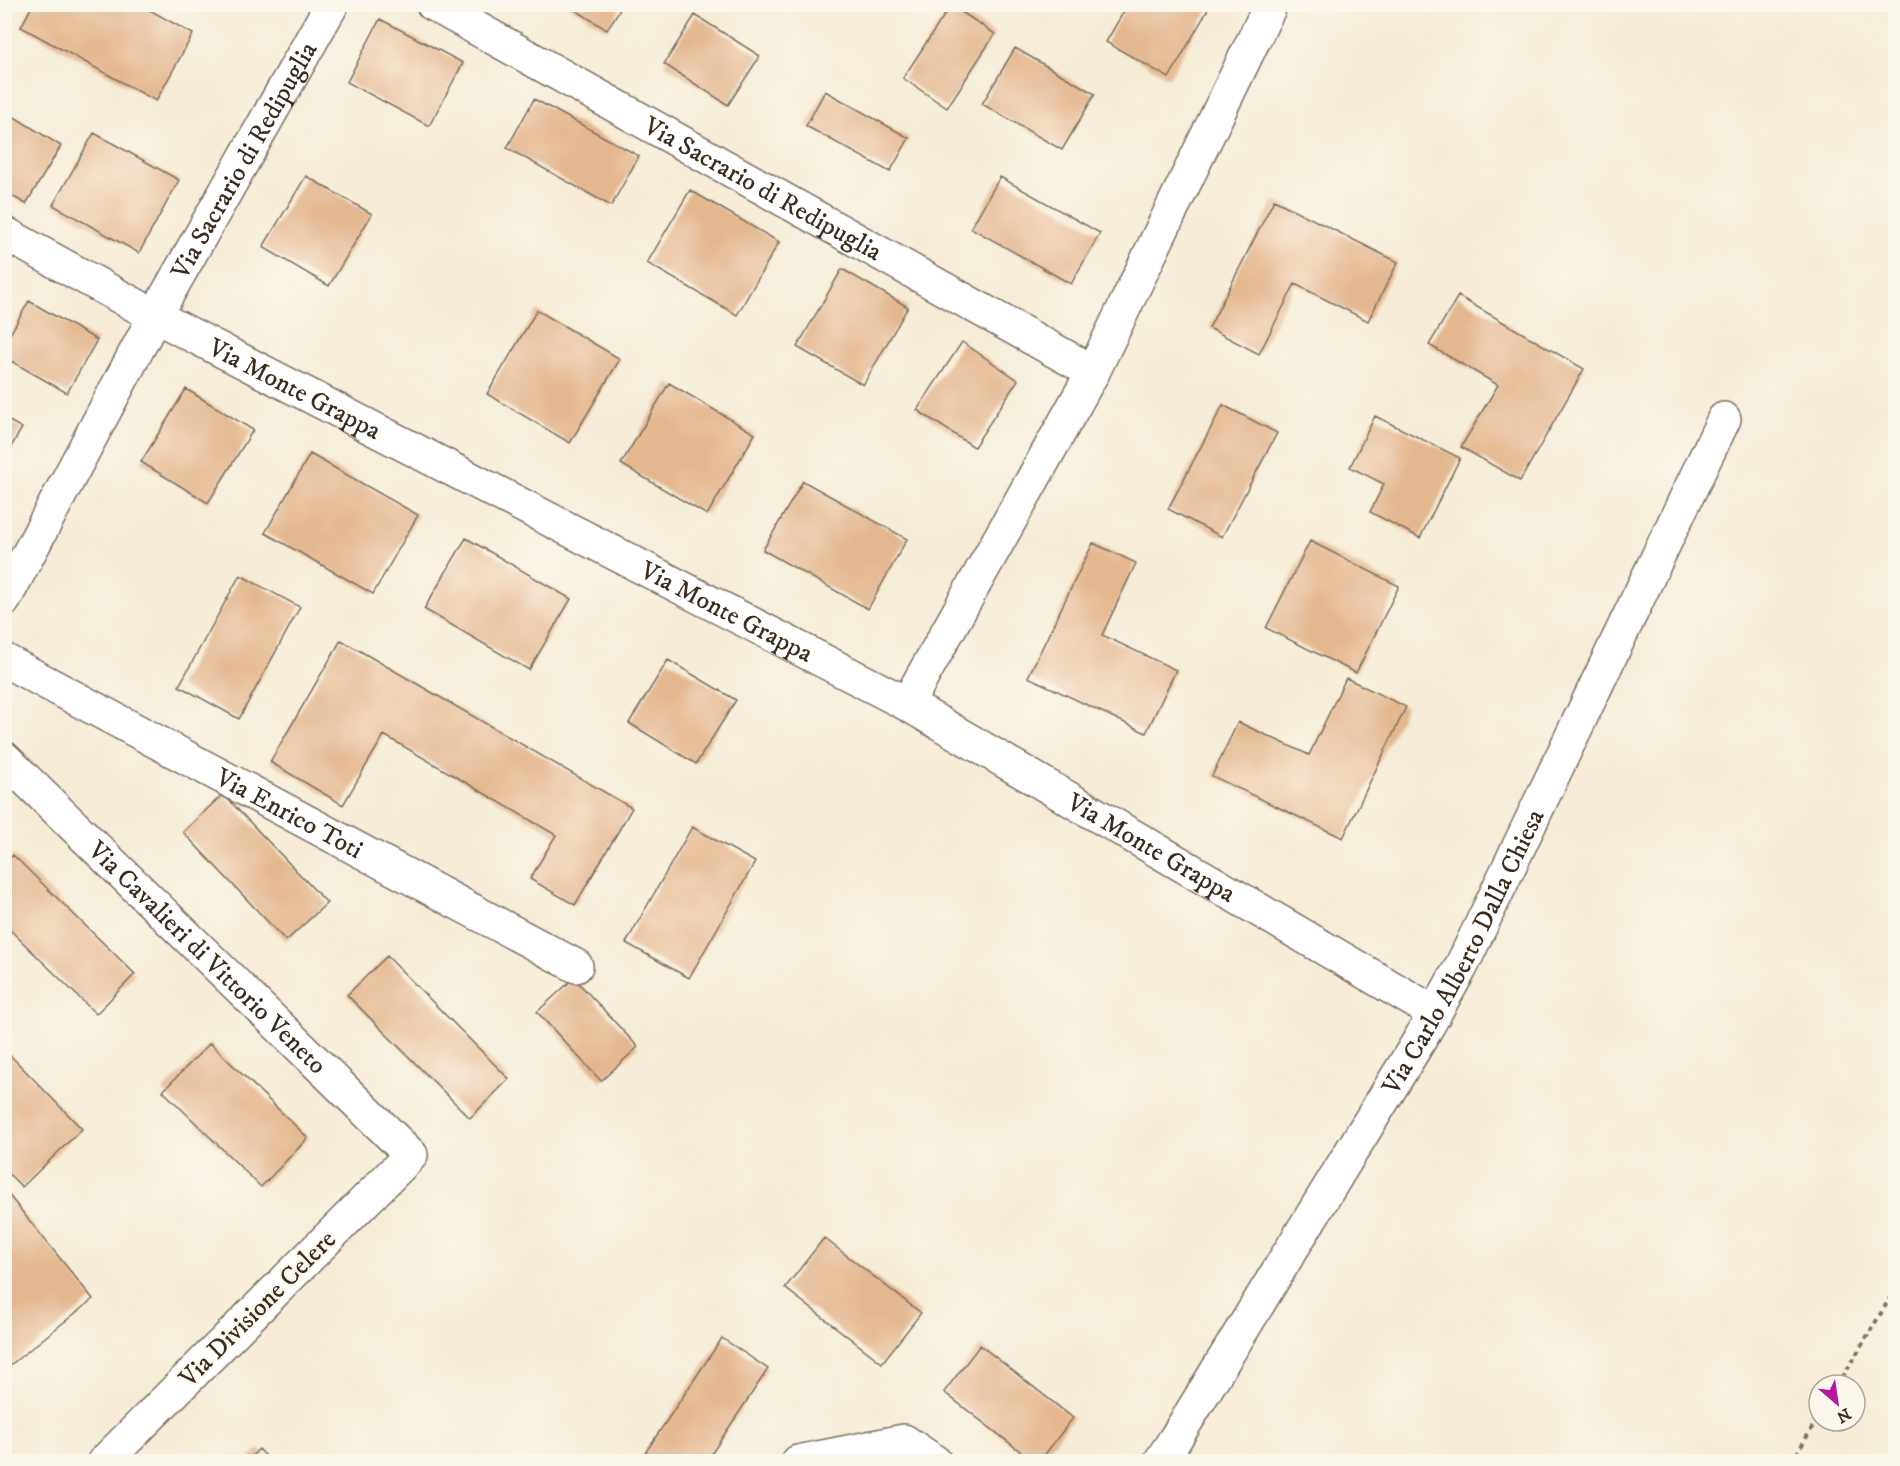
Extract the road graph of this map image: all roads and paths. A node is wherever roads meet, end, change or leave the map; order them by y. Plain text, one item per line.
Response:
1 (332, 4) edge
2 (433, 4) edge
3 (1271, 4) edge
4 (4, 233) edge
5 (154, 316) junction
6 (1092, 372) junction
7 (1724, 419) dead end
8 (4, 600) edge
9 (4, 660) edge
10 (907, 704) junction
11 (4, 758) edge
12 (576, 966) dead end
13 (1435, 1012) junction
14 (411, 1155) joint
15 (1896, 1288) edge
16 (1845, 1373) edge
17 (1809, 1433) edge
18 (104, 1461) edge
19 (798, 1461) edge
20 (934, 1461) edge
21 (1160, 1461) edge
22 (1792, 1461) edge

1 - 5 street, Via Sacrario di Redipuglia
2 - 6 street, Via Sacrario di Redipuglia
3 - 6 street
4 - 5 street, Via Monte Grappa
5 - 8 street
5 - 10 street, Via Monte Grappa
6 - 10 street
7 - 13 street, Via Carlo Alberto Dalla Chiesa
9 - 12 street, Via Enrico Toti
10 - 13 street, Via Monte Grappa
11 - 14 street, Via Cavalieri di Vittorio Veneto
13 - 21 street, Via Carlo Alberto Dalla Chiesa
14 - 18 street, Via Divisione Celere
15 - 16 path
17 - 22 path
19 - 20 street

